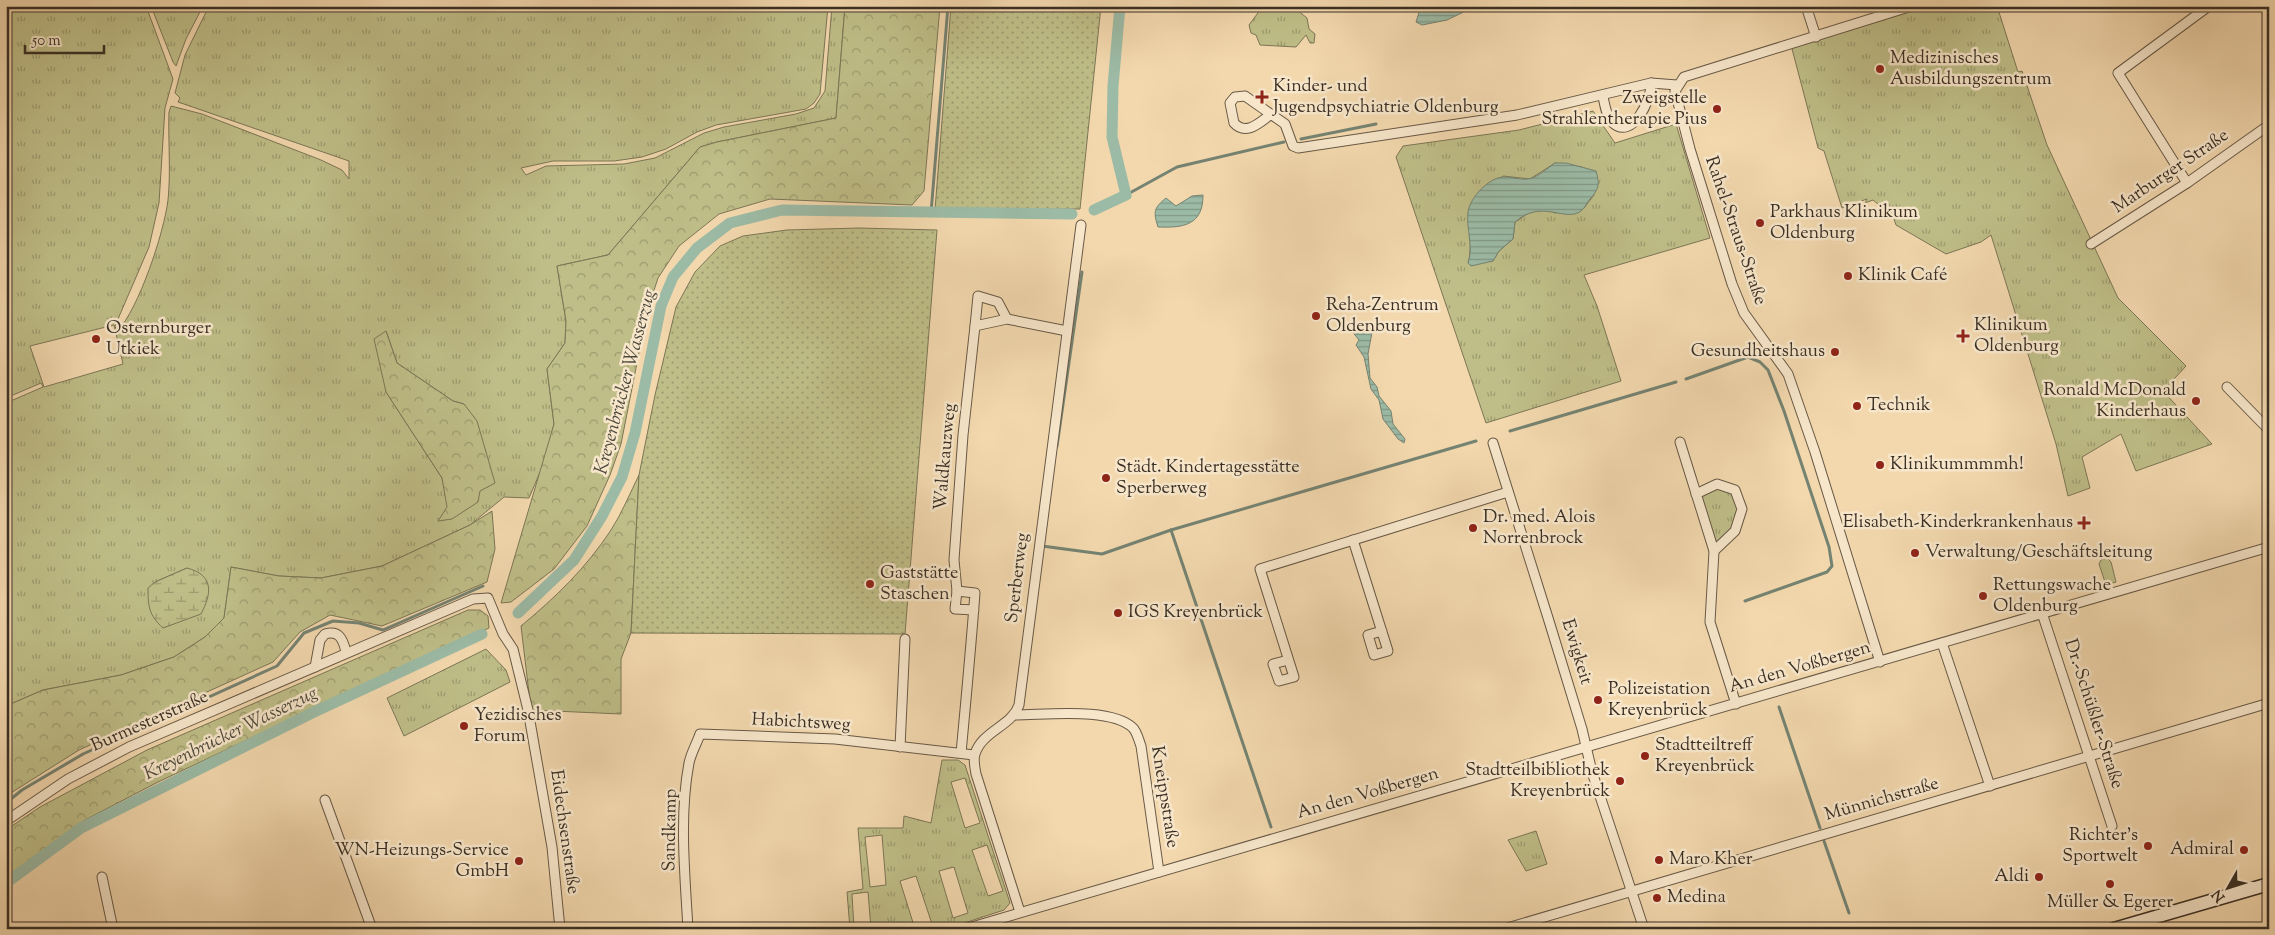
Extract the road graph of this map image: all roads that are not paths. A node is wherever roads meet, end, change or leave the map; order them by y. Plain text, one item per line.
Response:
1 (1806, 6) edge
2 (1912, 6) edge
3 (2209, 6) edge
4 (1816, 37) junction
5 (1651, 83) junction
6 (1677, 85) junction
7 (1603, 96) junction
8 (1270, 114) junction
9 (2269, 125) edge
10 (2187, 183) junction
11 (1081, 225) dead end
12 (2091, 244) dead end
13 (1007, 320) junction
14 (975, 326) junction
15 (1067, 331) junction
16 (2227, 387) dead end
17 (2269, 430) edge
18 (1680, 442) dead end
19 (1493, 443) dead end
20 (1508, 492) junction
21 (1696, 494) junction
22 (1353, 540) junction
23 (2269, 547) edge
24 (1714, 551) junction
25 (957, 591) junction
26 (488, 598) joint
27 (974, 610) junction
28 (2042, 613) junction
29 (1382, 631) dead end
30 (905, 639) dead end
31 (1942, 643) junction
32 (346, 652) junction
33 (1288, 660) dead end
34 (1880, 662) junction
35 (315, 667) junction
36 (2269, 703) edge
37 (1736, 704) junction
38 (1016, 715) junction
39 (700, 734) joint
40 (900, 746) junction
41 (1586, 748) junction
42 (961, 753) junction
43 (974, 755) junction
44 (2089, 755) junction
45 (1990, 786) junction
46 (325, 800) dead end
47 (6, 821) edge
48 (2112, 826) dead end
49 (1159, 872) junction
50 (102, 877) dead end
51 (2269, 884) edge
52 (1631, 890) junction
53 (1020, 912) junction
54 (113, 929) edge
55 (372, 929) edge
56 (560, 929) edge
57 (688, 929) edge
58 (965, 929) edge
59 (1504, 929) edge
60 (1644, 929) edge
61 (2114, 929) edge

1 - 4 street
2 - 4 street
3 - 10 street
4 - 6 street
5 - 6 street
5 - 7 street
5 - 7 street
6 - 34 street, Rahel-Straus-Straße
7 - 8 street
8 - 8 street
9 - 10 street, Marburger Straße
10 - 12 street, Marburger Straße
11 - 15 street, Sperberweg
13 - 14 street
13 - 14 street, Waldkauzweg
13 - 15 street
14 - 25 street, Waldkauzweg
15 - 38 street, Sperberweg
16 - 17 street
18 - 21 street
19 - 20 street, Ewigkeit
20 - 22 street
20 - 41 street, Ewigkeit
21 - 24 street
21 - 24 street
22 - 29 street
22 - 33 street
23 - 28 street, An den Voßbergen
24 - 37 street
25 - 27 street
25 - 27 street, Waldkauzweg
26 - 32 street, Burmesterstraße
26 - 56 street, Eidechsenstraße
27 - 42 street
28 - 31 street, An den Voßbergen
28 - 44 street, Dr.-Schüßler-Straße
30 - 40 street
31 - 34 street, An den Voßbergen
31 - 45 street
32 - 35 street, Burmesterstraße
32 - 35 street
34 - 37 street, An den Voßbergen
35 - 47 street, Burmesterstraße
36 - 44 street, Münnichstraße
37 - 41 street, An den Voßbergen
38 - 43 street
38 - 49 street, Kneippstraße
39 - 40 street, Habichtsweg
39 - 57 street, Sandkamp
40 - 42 street, Habichtsweg
41 - 49 street, An den Voßbergen
41 - 52 street, Ewigkeit
42 - 43 street, Habichtsweg
43 - 53 street
44 - 45 street, Münnichstraße
44 - 48 street, Dr.-Schüßler-Straße
45 - 52 street, Münnichstraße
46 - 55 street
49 - 53 street, An den Voßbergen
50 - 54 street
51 - 61 main road
52 - 59 street, Münnichstraße
52 - 60 street, Ewigkeit
53 - 58 street, An den Voßbergen

